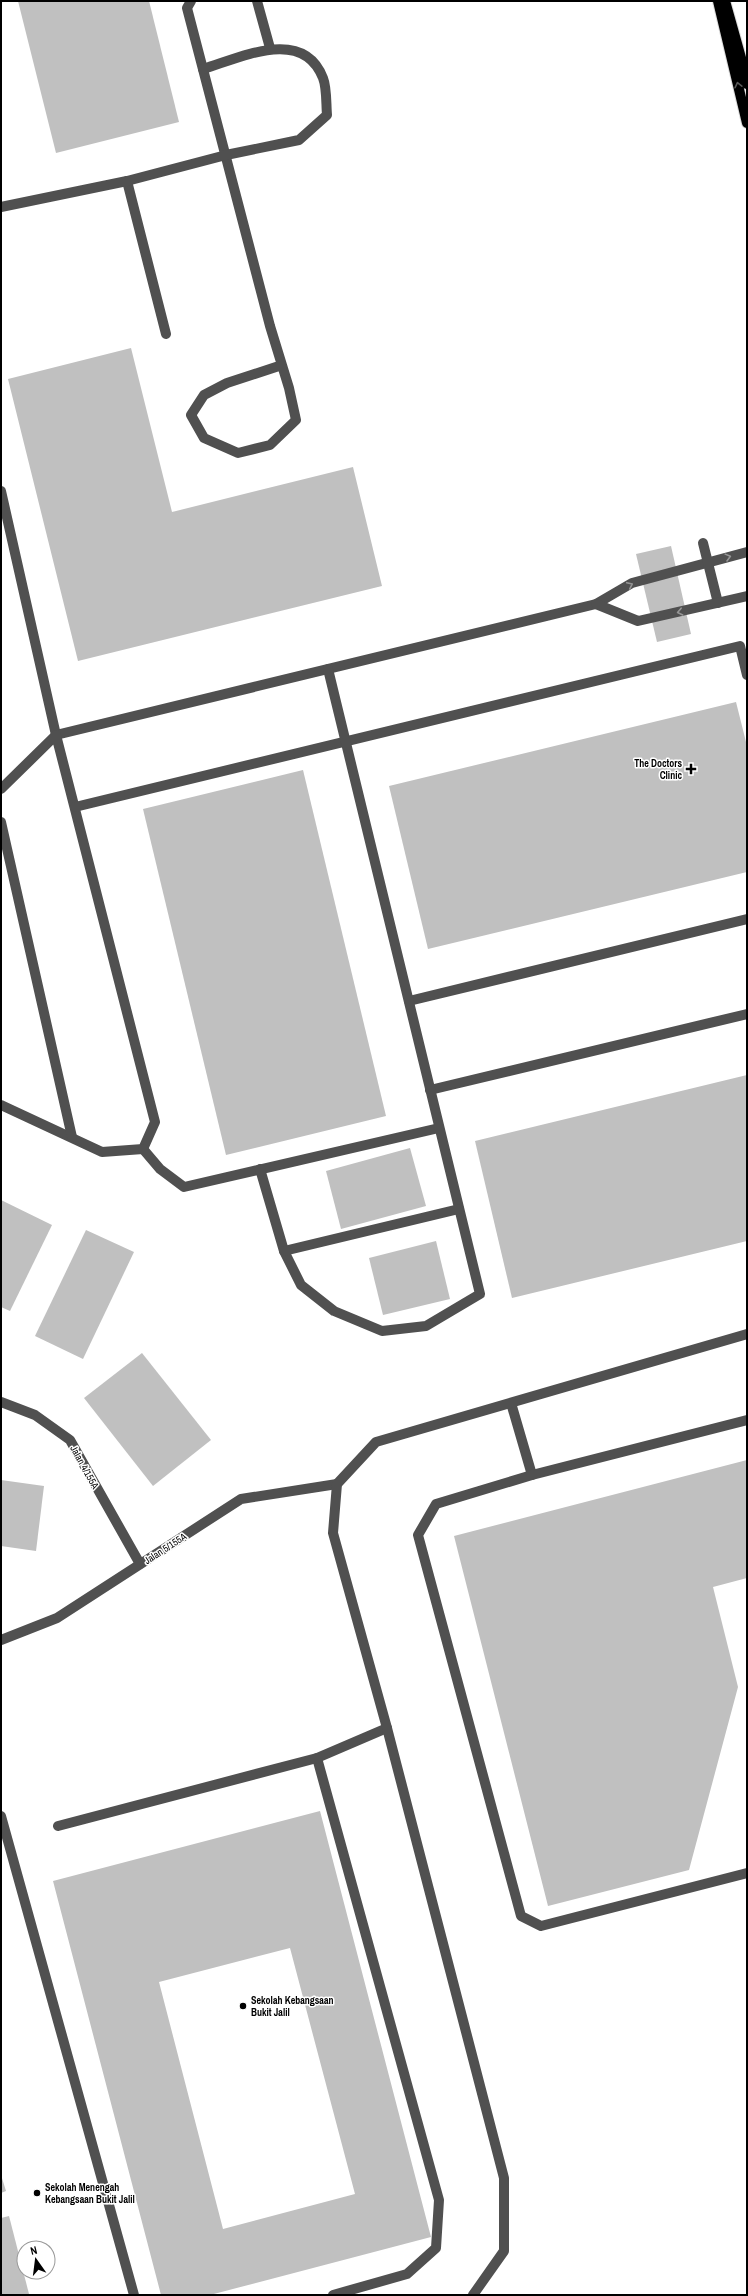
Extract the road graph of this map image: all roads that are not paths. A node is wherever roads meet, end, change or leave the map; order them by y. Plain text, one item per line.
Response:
1 (191, 1) edge
2 (257, 1) edge
3 (718, 1) edge
4 (724, 1) edge
5 (270, 48) junction
6 (203, 69) junction
7 (747, 84) edge
8 (747, 123) edge
9 (226, 155) junction
10 (127, 181) junction
11 (1, 207) edge
12 (166, 334) dead end
13 (282, 365) junction
14 (1, 491) edge
15 (703, 543) dead end
16 (747, 552) edge
17 (708, 562) junction
18 (747, 596) edge
19 (718, 603) junction
20 (596, 604) junction
21 (328, 668) junction
22 (747, 675) edge
23 (56, 735) junction
24 (346, 741) junction
25 (1, 789) edge
26 (75, 807) junction
27 (1, 822) edge
28 (747, 919) edge
29 (409, 1001) junction
30 (747, 1014) edge
31 (430, 1090) junction
32 (1, 1105) edge
33 (439, 1128) junction
34 (72, 1137) junction
35 (143, 1149) junction
36 (260, 1169) junction
37 (459, 1209) junction
38 (284, 1252) junction
39 (747, 1334) edge
40 (1, 1402) edge
41 (511, 1403) junction
42 (747, 1420) edge
43 (532, 1475) junction
44 (338, 1484) junction
45 (140, 1564) junction
46 (1, 1640) edge
47 (387, 1728) junction
48 (317, 1758) junction
49 (1, 1816) edge
50 (58, 1826) dead end
51 (747, 1873) edge
52 (134, 2295) edge
53 (333, 2295) edge
54 (473, 2295) edge

1 - 6 street
2 - 5 street
8 -> 3 main road
4 - 7 highway
5 - 6 street
5 - 9 street
6 - 9 street
9 - 10 street
9 - 13 street
10 - 11 street
10 - 12 street
13 - 13 street
14 - 23 street
15 - 17 street
17 -> 16 street
17 - 19 street
20 -> 17 street
18 - 19 street
19 -> 20 street
20 - 21 street
21 - 23 street
21 - 24 street
22 - 24 street
23 - 25 street
23 - 26 street
24 - 26 street
24 - 29 street
26 - 35 street
27 - 34 street
28 - 29 street
29 - 31 street
30 - 31 street
31 - 33 street
32 - 34 street
33 - 36 street
33 - 37 street
34 - 35 street
35 - 36 street
36 - 38 street
37 - 38 street
37 - 38 street
39 - 41 street
40 - 45 street, Jalan 4/155A
41 - 43 street
41 - 44 street
42 - 43 street
43 - 51 street
44 - 45 street, Jalan 5/155A
44 - 47 street
45 - 46 street, Jalan 5/155A
47 - 48 street
47 - 54 street
48 - 50 street
48 - 53 street
49 - 52 street

